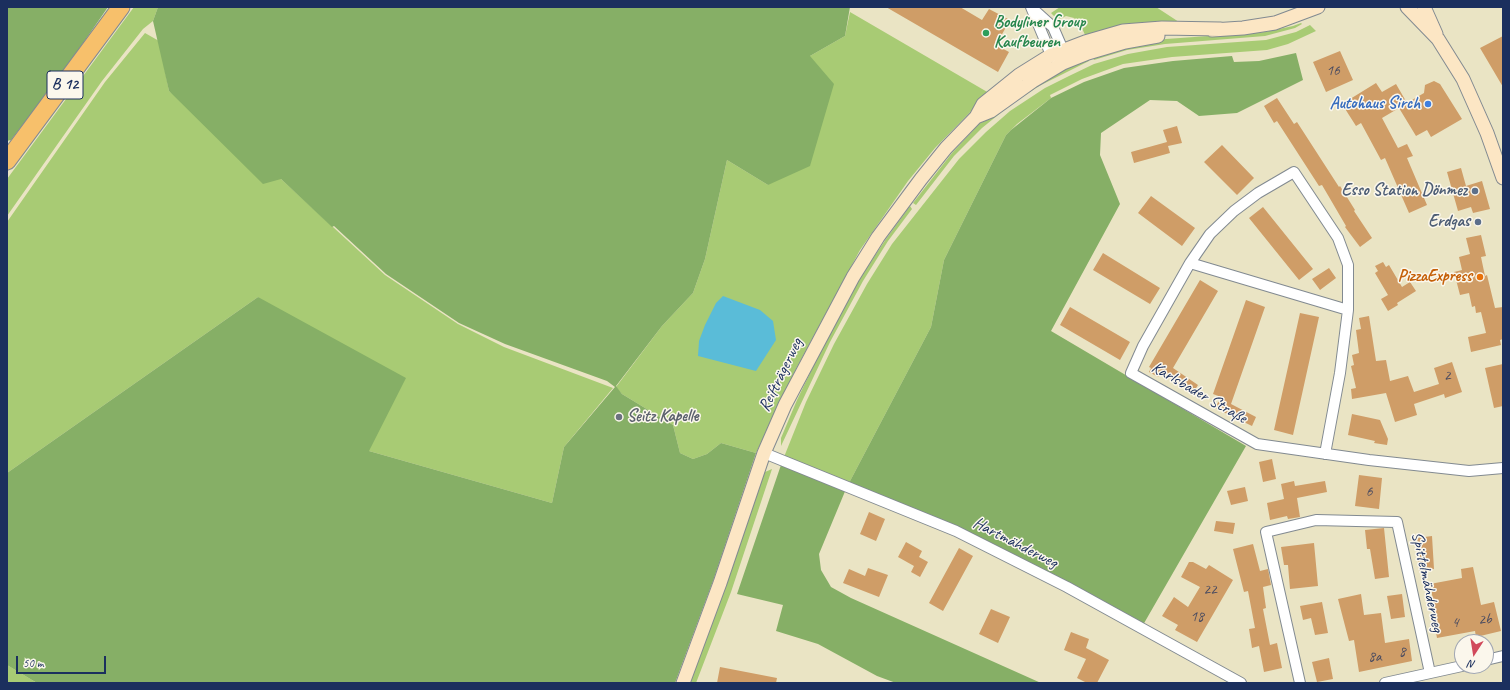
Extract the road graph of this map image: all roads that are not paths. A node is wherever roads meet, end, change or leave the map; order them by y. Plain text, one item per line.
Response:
1 (121, 7) edge
2 (1031, 7) edge
3 (1407, 7) edge
4 (1424, 7) edge
5 (1431, 7) edge
6 (1313, 8) edge
7 (1433, 24) junction
8 (1220, 29) junction
9 (1438, 39) junction
10 (1057, 52) junction
11 (1063, 63) junction
12 (976, 117) junction
13 (7, 161) edge
14 (1503, 178) edge
15 (1190, 263) junction
16 (1348, 310) junction
17 (764, 453) junction
18 (1325, 454) junction
19 (1503, 468) edge
20 (1454, 668) edge
21 (1430, 673) junction
22 (683, 683) edge
23 (1241, 683) edge
24 (1300, 683) edge
25 (1385, 683) edge

1 - 13 highway, B 12
2 - 10 street
3 - 9 street
4 - 7 street
5 - 7 street
6 - 8 street, Reifträgerweg
7 - 9 street
8 - 10 street, Reifträgerweg
8 - 11 street, Reifträgerweg
9 - 14 street
10 - 11 street
10 - 12 street, Reifträgerweg
11 - 12 street, Reifträgerweg
12 - 17 street, Reifträgerweg
15 - 16 street
15 - 16 street, Karlsbader Straße
15 - 18 street, Karlsbader Straße
16 - 18 street, Karlsbader Straße
17 - 22 street, Reifträgerweg
17 - 23 street, Hartmähderweg
18 - 19 street, Karlsbader Straße
20 - 21 street
21 - 24 street, Spittelmähderweg
21 - 25 street

